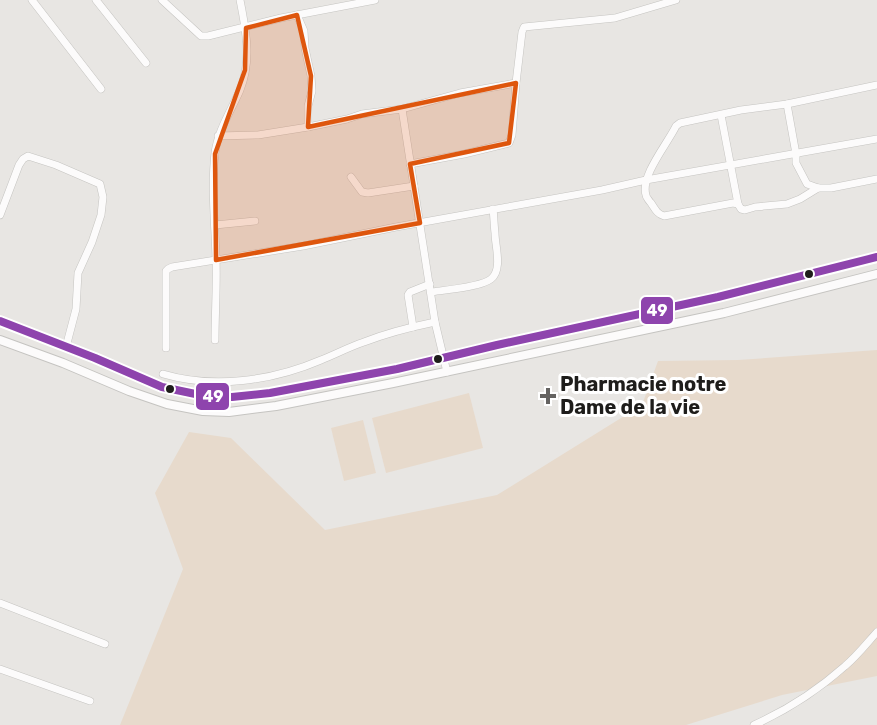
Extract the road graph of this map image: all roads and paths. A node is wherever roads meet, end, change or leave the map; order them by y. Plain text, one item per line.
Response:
1 (32, 0) edge
2 (96, 0) edge
3 (162, 0) edge
4 (240, 0) edge
5 (375, 0) edge
6 (676, 0) edge
7 (297, 15) junction
8 (246, 28) junction
9 (146, 63) dead end
10 (516, 83) junction
11 (877, 85) edge
12 (101, 89) dead end
13 (787, 104) junction
14 (402, 109) junction
15 (721, 115) junction
16 (308, 127) junction
17 (218, 136) junction
18 (877, 139) edge
19 (796, 154) junction
20 (411, 164) junction
21 (730, 165) junction
22 (351, 177) dead end
23 (877, 179) edge
24 (646, 180) junction
25 (414, 186) junction
26 (818, 188) junction
27 (738, 204) junction
28 (493, 209) junction
29 (0, 215) edge
30 (255, 221) dead end
31 (420, 223) junction
32 (215, 225) junction
33 (877, 257) edge
34 (216, 260) junction
35 (877, 274) edge
36 (430, 288) junction
37 (0, 321) edge
38 (435, 322) junction
39 (413, 327) junction
40 (0, 340) edge
41 (215, 340) dead end
42 (66, 347) junction
43 (166, 348) dead end
44 (443, 357) junction
45 (447, 372) junction
46 (163, 375) dead end
47 (0, 603) edge
48 (877, 632) edge
49 (105, 644) dead end
50 (0, 669) edge
51 (90, 700) dead end
52 (754, 725) edge

1 - 12 street
2 - 9 street
3 - 8 street
4 - 8 street
5 - 7 street
6 - 10 street
7 - 8 street
7 - 16 street
8 - 17 street
10 - 14 street
10 - 20 street
11 - 13 street
13 - 15 street
13 - 19 street
14 - 16 street
14 - 20 street
15 - 21 street
15 - 24 street
16 - 17 street
17 - 32 street
18 - 19 street
19 - 21 street
19 - 26 street
20 - 25 street
21 - 24 street
21 - 27 street
22 - 25 street
23 - 26 street
24 - 27 street
24 - 28 street
25 - 31 street
26 - 27 street
28 - 31 street
28 - 36 street
29 - 42 street
30 - 32 street
31 - 34 street
31 - 36 street
32 - 34 street
33 - 44 main road
34 - 41 street
34 - 43 street
35 - 45 main road
36 - 38 street
36 - 39 street
37 - 42 main road
38 - 39 street
38 - 44 street
39 - 46 street
40 - 45 main road
42 - 44 main road
44 - 45 street
47 - 49 street
48 - 52 street
50 - 51 street

